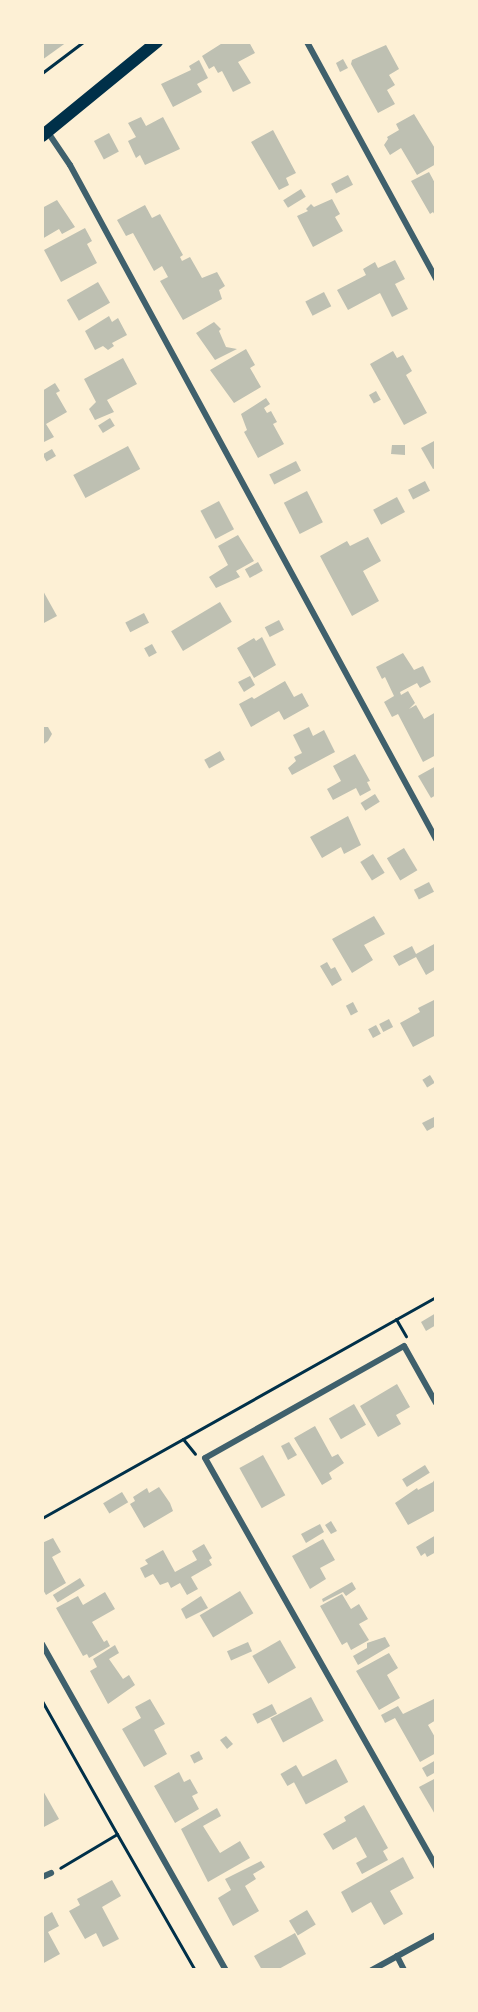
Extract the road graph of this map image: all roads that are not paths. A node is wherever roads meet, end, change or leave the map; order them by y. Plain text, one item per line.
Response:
1 (157, 42) edge
2 (308, 42) edge
3 (45, 134) edge
4 (436, 279) edge
5 (436, 839) edge
6 (436, 1403) edge
7 (42, 1644) edge
8 (436, 1866) edge
9 (51, 1873) road end
10 (42, 1877) edge
11 (436, 1935) edge
12 (397, 1956) junction
13 (226, 1970) edge
14 (372, 1970) edge
15 (404, 1970) edge

1 - 3 main road
2 - 4 street
3 - 5 street
6 - 8 street
7 - 13 street
9 - 10 street
11 - 12 street
12 - 14 street
12 - 15 street

